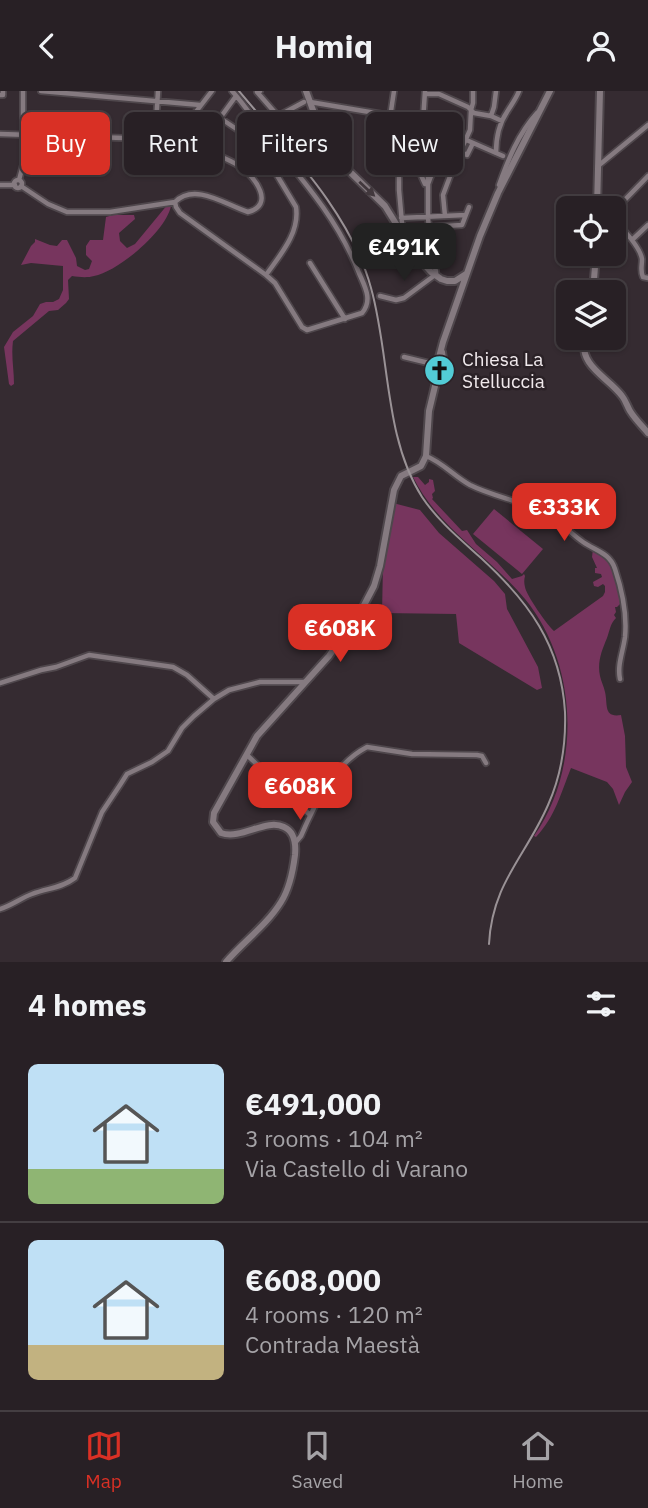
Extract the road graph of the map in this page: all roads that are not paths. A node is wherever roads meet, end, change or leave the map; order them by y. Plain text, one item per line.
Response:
1 (23, 91) edge
2 (41, 91) edge
3 (158, 91) edge
4 (212, 91) edge
5 (260, 91) edge
6 (306, 91) edge
7 (394, 91) edge
8 (473, 91) edge
9 (496, 91) edge
10 (519, 91) edge
11 (550, 91) edge
12 (600, 91) edge
13 (234, 93) edge
14 (425, 93) edge
15 (157, 101) junction
16 (307, 102) junction
17 (200, 105) junction
18 (471, 110) junction
19 (23, 112) edge
20 (156, 112) edge
21 (196, 112) edge
22 (249, 112) edge
23 (375, 112) edge
24 (389, 112) edge
25 (424, 112) edge
26 (538, 112) junction
27 (491, 116) junction
28 (502, 121) junction
29 (648, 125) edge
30 (237, 129) edge
31 (0, 134) edge
32 (21, 135) edge
33 (463, 139) edge
34 (466, 140) junction
35 (473, 143) junction
36 (463, 146) edge
37 (463, 153) edge
38 (496, 153) junction
39 (506, 157) junction
40 (223, 158) edge
41 (598, 166) junction
42 (21, 172) edge
43 (277, 175) edge
44 (299, 175) edge
45 (399, 175) edge
46 (421, 175) edge
47 (428, 175) edge
48 (432, 175) edge
49 (450, 175) edge
50 (648, 176) edge
51 (19, 180) junction
52 (12, 185) junction
53 (0, 187) edge
54 (21, 187) junction
55 (427, 187) junction
56 (498, 193) junction
57 (597, 196) edge
58 (626, 199) edge
59 (175, 202) junction
60 (469, 207) dead end
61 (465, 215) junction
62 (445, 216) junction
63 (428, 217) junction
64 (401, 218) junction
65 (648, 225) edge
66 (429, 227) junction
67 (626, 233) edge
68 (403, 235) junction
69 (632, 240) junction
70 (310, 263) dead end
71 (468, 272) junction
72 (266, 275) junction
73 (435, 275) junction
74 (648, 278) edge
75 (455, 281) junction
76 (461, 291) junction
77 (380, 296) dead end
78 (345, 319) junction
79 (441, 349) junction
80 (584, 350) edge
81 (404, 357) dead end
82 (437, 365) junction
83 (435, 386) junction
84 (648, 433) edge
85 (426, 456) junction
86 (620, 680) dead end
87 (306, 682) junction
88 (0, 683) edge
89 (214, 699) junction
90 (246, 754) junction
91 (486, 763) dead end
92 (310, 815) junction
93 (295, 843) junction
94 (0, 909) edge
95 (226, 962) edge

1 - 19 street
2 - 15 street
3 - 15 street
4 - 17 street
5 - 16 street
6 - 16 street
7 - 24 street
8 - 18 street
9 - 27 street
10 - 28 street
11 - 26 street
12 - 41 street
13 - 22 street
13 - 30 street
14 - 18 street
14 - 25 street
15 - 17 street
15 - 20 street
16 - 23 street
16 -> 68 street
17 - 21 street
18 - 27 street
18 - 34 street
26 - 39 street
26 - 56 street
27 - 28 street
28 - 38 street
29 - 41 street
31 - 32 street
33 - 34 street
34 - 35 street
34 - 36 street
35 - 37 street
35 - 38 street
38 - 39 street
39 - 56 street
40 - 59 street
41 - 57 street
42 - 51 street
43 - 72 street
44 - 78 street
45 - 64 street
46 - 55 street
47 - 55 street
48 - 55 street
49 - 62 street
50 - 58 street
51 - 52 street
51 - 54 street
52 - 53 street
52 - 54 street
54 - 59 street
55 - 63 street
56 - 71 street
59 - 72 street
60 - 61 street
61 - 62 street
61 - 66 street
62 - 63 street
63 - 64 street
63 - 66 street
64 - 68 street
65 - 69 street
66 - 73 street
67 - 69 street
68 - 73 street
69 - 74 street
70 - 78 street
71 - 75 street
71 - 76 street
72 - 78 street
73 - 75 street
73 - 77 street
75 - 76 street
76 - 79 street
79 - 82 street
79 - 83 street
80 - 84 street
81 - 82 street
82 - 83 street
83 - 85 street
85 - 86 street
85 - 87 street
87 - 89 street
87 - 90 street
88 - 89 street
89 - 94 street
90 - 92 street
90 - 93 street
91 - 92 street
92 - 93 street
93 - 95 street

